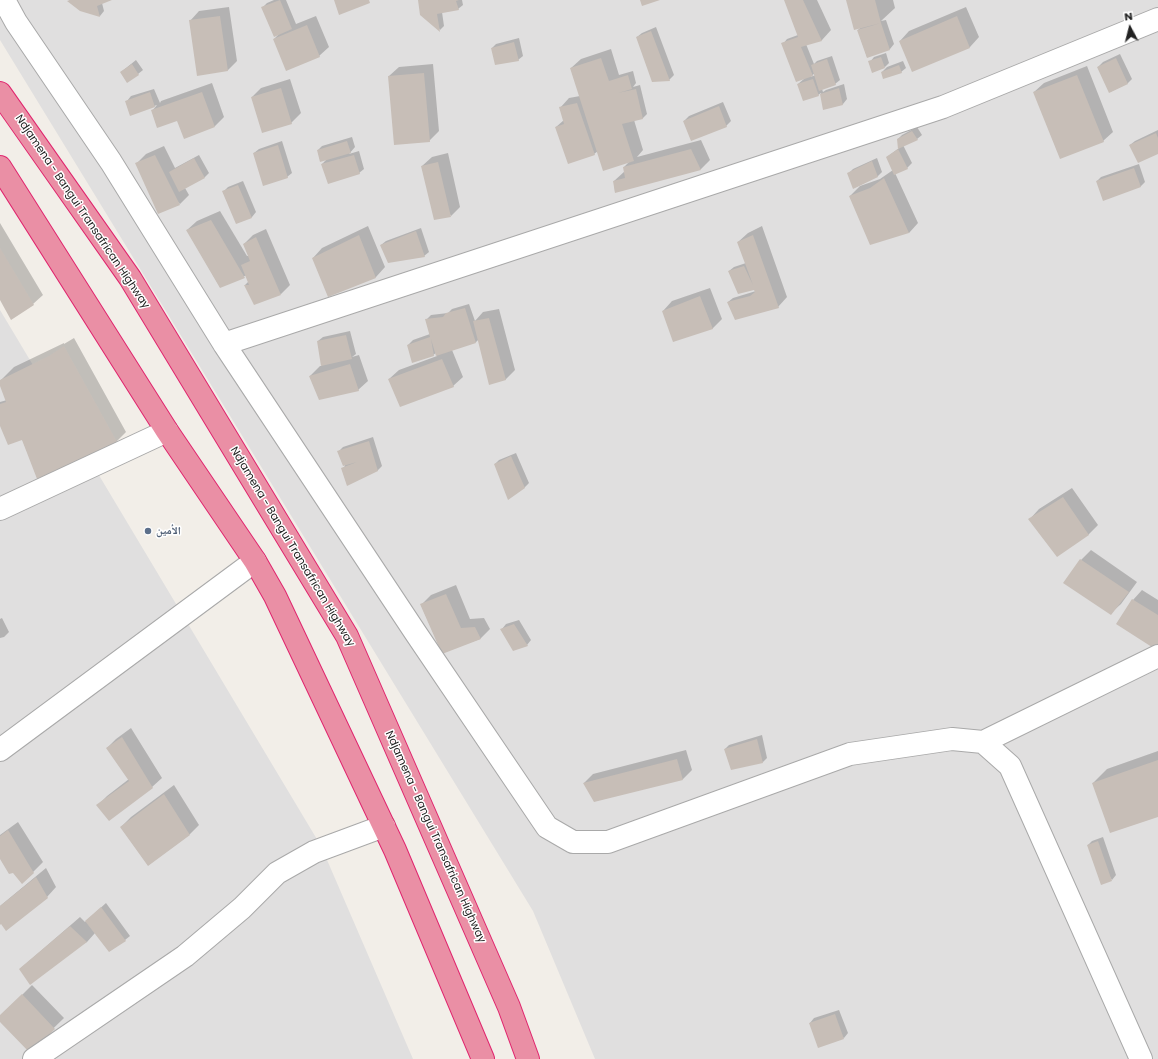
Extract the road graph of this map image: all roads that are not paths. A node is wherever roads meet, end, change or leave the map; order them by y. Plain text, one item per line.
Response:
1 (4, 0) edge
2 (1158, 19) edge
3 (0, 93) edge
4 (3, 177) edge
5 (224, 344) junction
6 (167, 430) junction
7 (0, 509) edge
8 (255, 561) junction
9 (1158, 656) edge
10 (983, 742) junction
11 (0, 750) edge
12 (384, 826) junction
13 (34, 1059) edge
14 (483, 1059) edge
15 (528, 1059) edge
16 (1141, 1059) edge

1 - 5 street
2 - 5 street
3 - 15 highway, Ndjamena - Bangui Transafrican Highway
4 - 6 highway
5 - 10 street
6 - 7 street
6 - 8 highway
8 - 11 street
8 - 12 highway
9 - 10 street
10 - 16 street
12 - 13 street
12 - 14 highway

